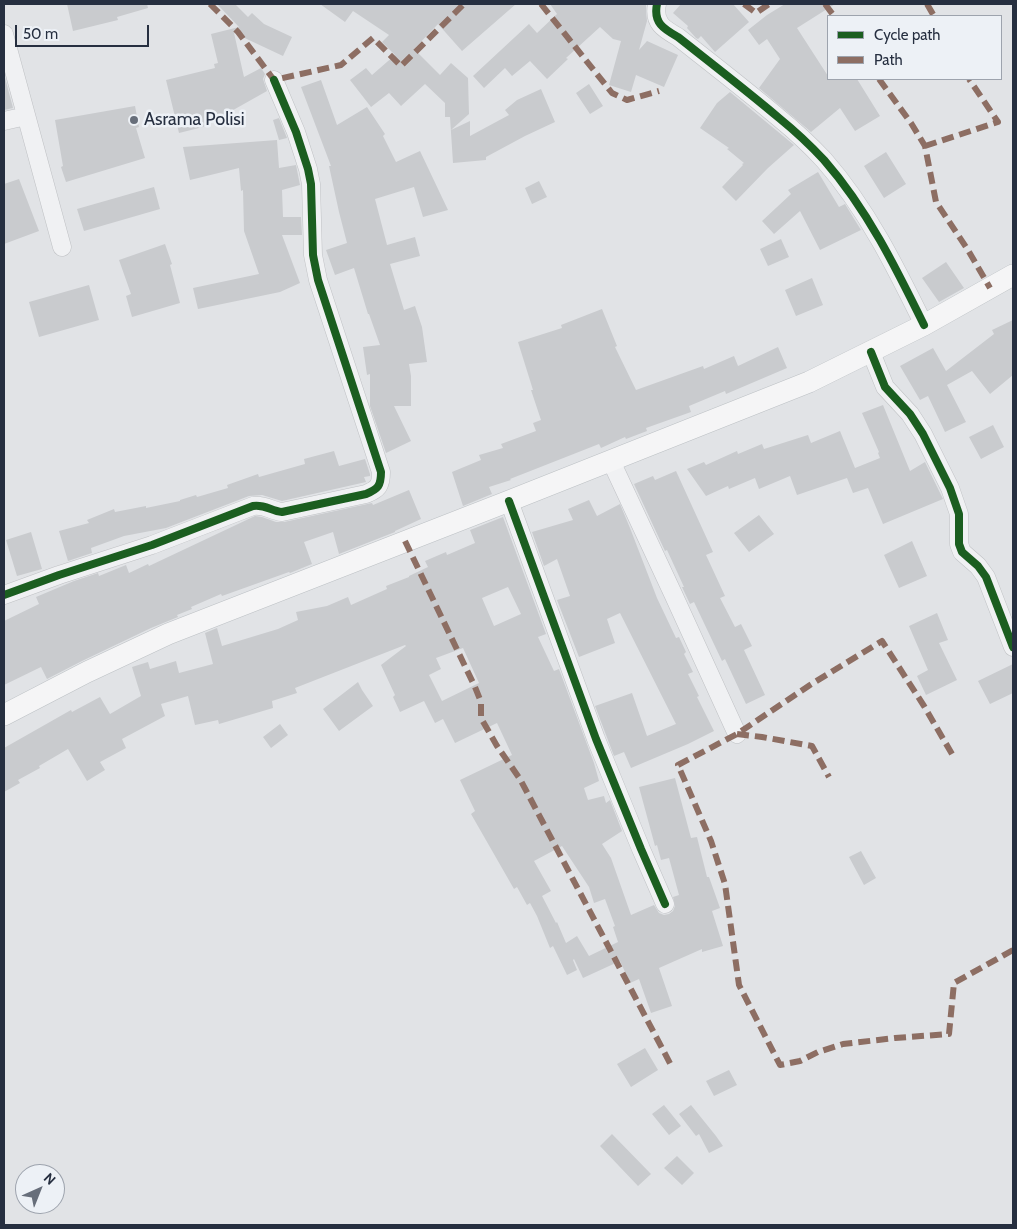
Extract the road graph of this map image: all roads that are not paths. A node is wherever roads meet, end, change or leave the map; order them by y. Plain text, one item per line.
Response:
1 (657, 4) edge
2 (4, 34) edge
3 (274, 80) dead end
4 (26, 116) junction
5 (4, 121) edge
6 (62, 247) dead end
7 (1013, 275) edge
8 (924, 325) junction
9 (871, 352) junction
10 (611, 461) junction
11 (510, 501) junction
12 (4, 595) edge
13 (1013, 647) edge
14 (4, 715) edge
15 (737, 734) dead end
16 (665, 904) dead end

1 - 8 street
2 - 4 street
3 - 12 street
4 - 5 street
4 - 6 street
7 - 8 main road
8 - 9 main road
9 - 10 main road
9 - 13 street
10 - 11 main road
10 - 15 street
11 - 14 main road
11 - 16 street

